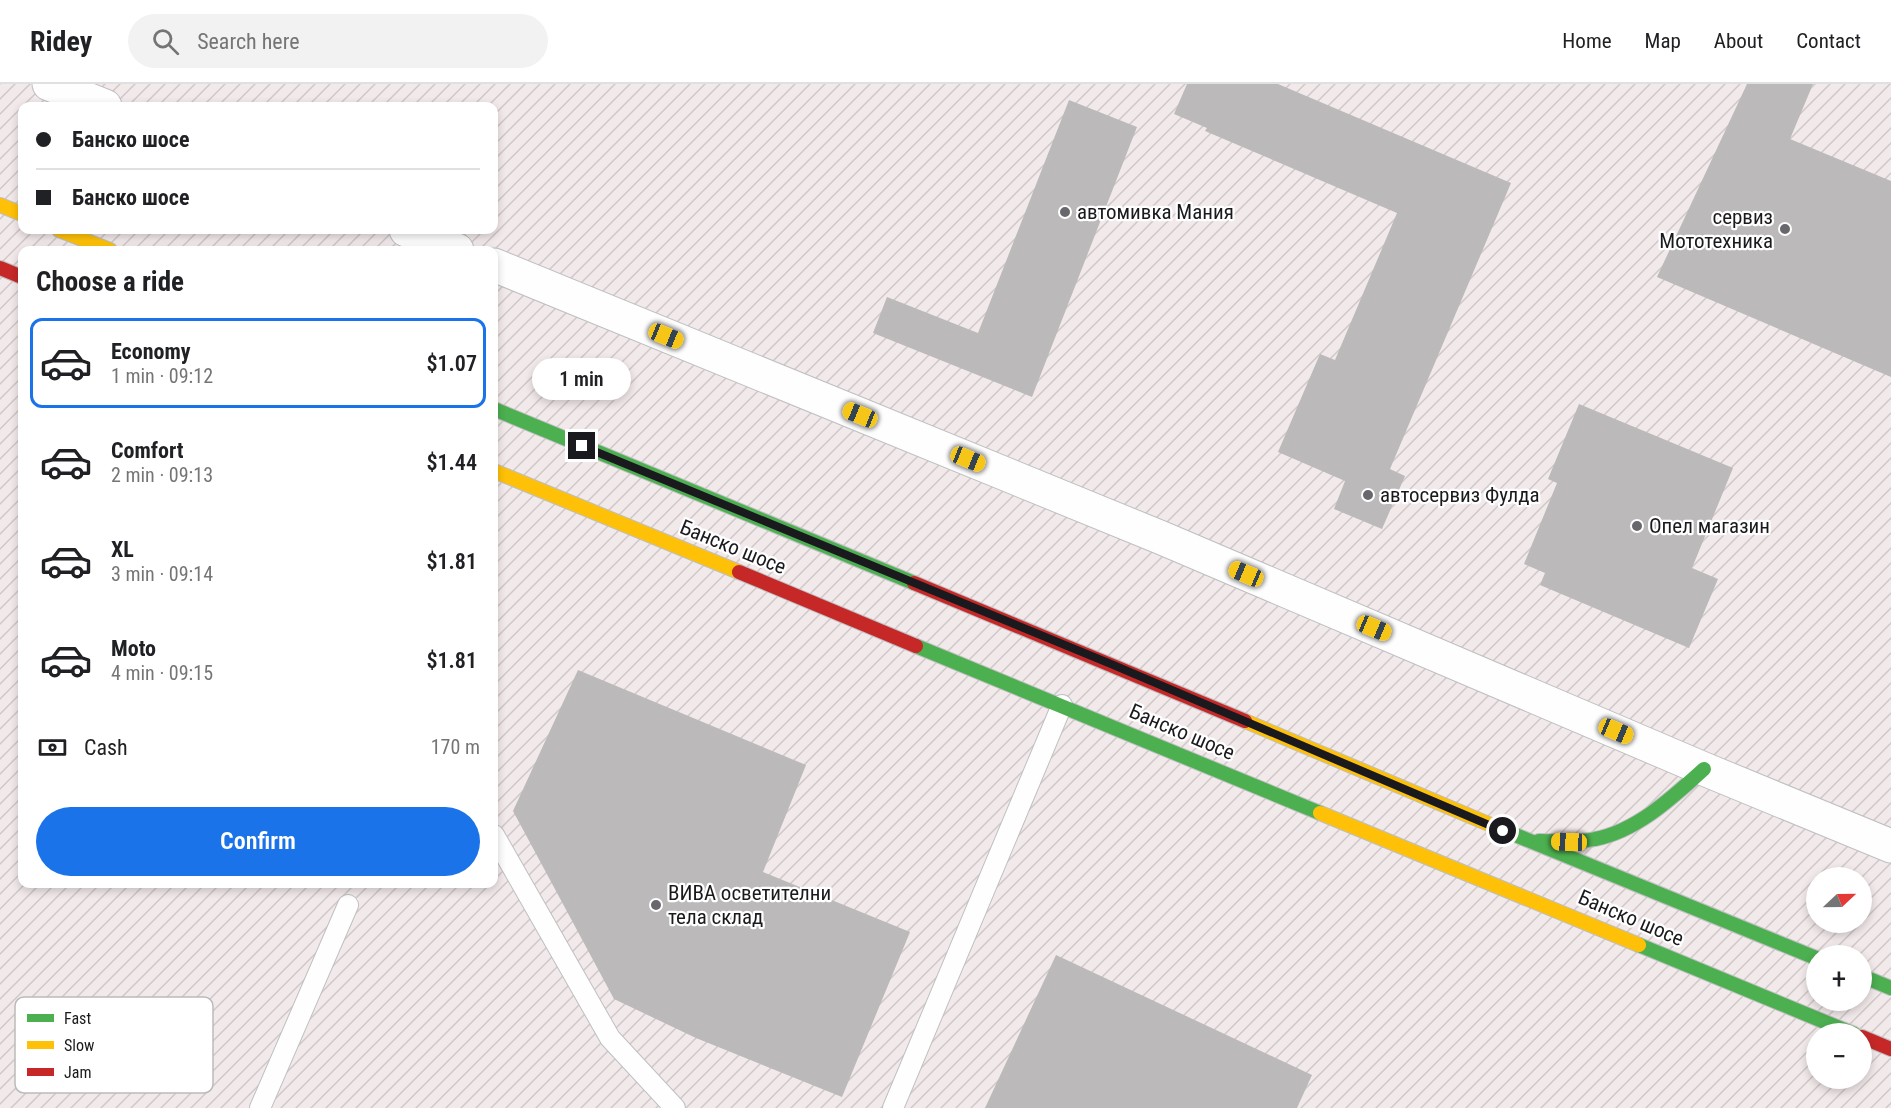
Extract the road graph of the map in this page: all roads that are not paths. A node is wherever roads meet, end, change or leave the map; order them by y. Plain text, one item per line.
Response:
1 (50, 84) edge
2 (95, 102) edge
3 (0, 205) edge
4 (18, 212) edge
5 (69, 234) edge
6 (416, 234) edge
7 (100, 246) edge
8 (447, 246) edge
9 (498, 267) edge
10 (0, 268) edge
11 (18, 275) edge
12 (498, 411) edge
13 (498, 473) edge
14 (1062, 705) junction
15 (1704, 769) junction
16 (1525, 840) junction
17 (498, 842) edge
18 (1891, 846) edge
19 (348, 905) dead end
20 (1806, 954) edge
21 (1872, 980) edge
22 (1891, 988) edge
23 (1828, 1023) edge
24 (1872, 1041) edge
25 (1891, 1049) edge
26 (260, 1108) edge
27 (675, 1108) edge
28 (893, 1108) edge

1 - 2 street
3 - 4 main road
5 - 7 main road
6 - 8 street
9 - 15 street
10 - 11 main road
12 - 16 main road, Банско шосе
13 - 14 main road, Банско шосе
14 - 23 main road, Банско шосе
14 - 28 lane
15 - 16 main road
15 - 18 street
16 - 20 main road, Банско шосе
17 - 27 lane
19 - 26 lane
21 - 22 main road
24 - 25 main road

